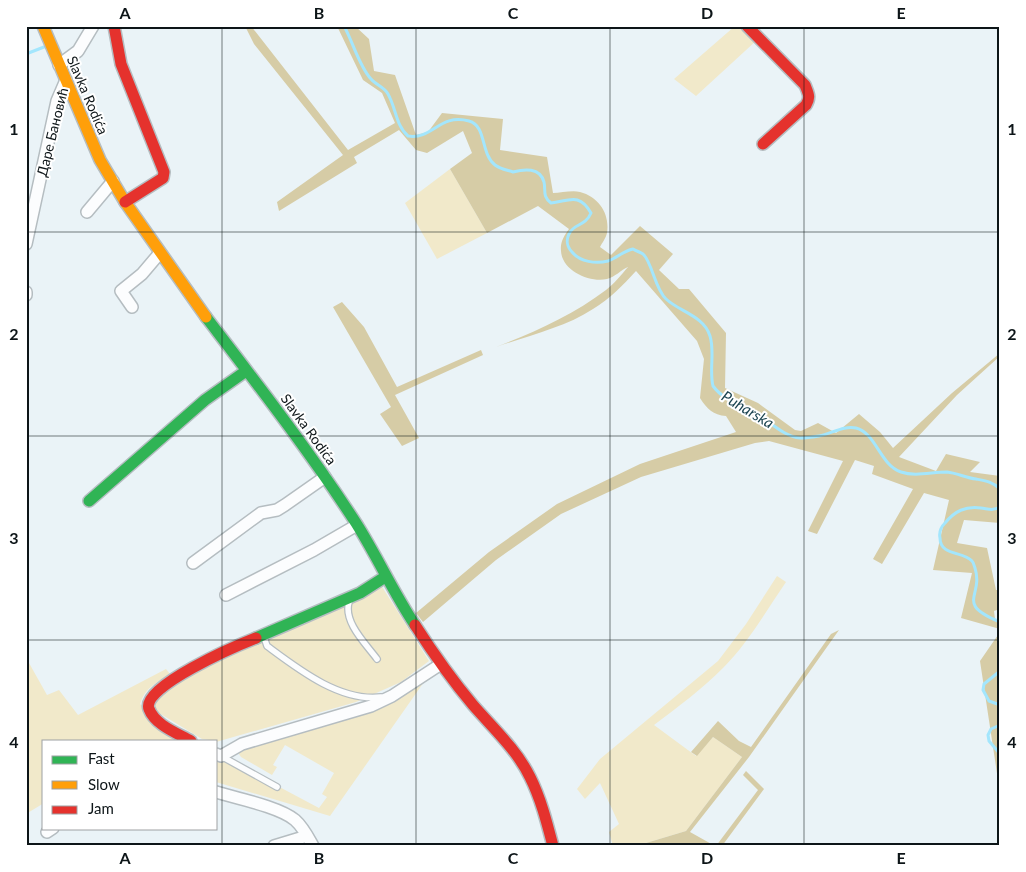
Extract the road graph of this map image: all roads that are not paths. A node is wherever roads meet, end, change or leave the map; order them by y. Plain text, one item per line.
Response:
1 (44, 26) edge
2 (92, 26) edge
3 (114, 26) edge
4 (746, 26) edge
5 (59, 65) junction
6 (66, 80) junction
7 (763, 144) dead end
8 (113, 182) junction
9 (125, 202) junction
10 (87, 212) dead end
11 (26, 244) edge
12 (160, 254) junction
13 (132, 307) dead end
14 (246, 370) junction
15 (326, 477) junction
16 (89, 501) dead end
17 (357, 525) junction
18 (193, 563) dead end
19 (386, 577) junction
20 (226, 595) dead end
21 (353, 596) junction
22 (263, 634) junction
23 (377, 659) dead end
24 (441, 664) junction
25 (392, 696) junction
26 (189, 740) edge
27 (219, 755) edge
28 (277, 787) dead end
29 (218, 793) edge
30 (310, 841) edge
31 (274, 846) edge
32 (553, 846) edge

1 - 5 main road, Slavka Rodića
2 - 5 street
3 - 9 main road
4 - 7 main road
5 - 6 main road, Slavka Rodića
6 - 8 main road, Slavka Rodića
6 - 11 street, Даре Бановић
8 - 9 main road, Slavka Rodića
8 - 10 street
9 - 12 main road, Slavka Rodića
12 - 13 street
12 - 14 main road, Slavka Rodića
14 - 15 main road, Slavka Rodića
14 - 16 main road
15 - 17 main road, Slavka Rodića
15 - 18 street
17 - 19 main road, Slavka Rodića
17 - 20 street
19 - 21 main road
19 - 24 main road, Slavka Rodića
21 - 22 main road
21 - 23 lane
22 - 25 lane
22 - 26 main road
24 - 25 street
24 - 32 main road, Slavka Rodića
25 - 27 street
27 - 28 lane
29 - 30 street
30 - 31 street

